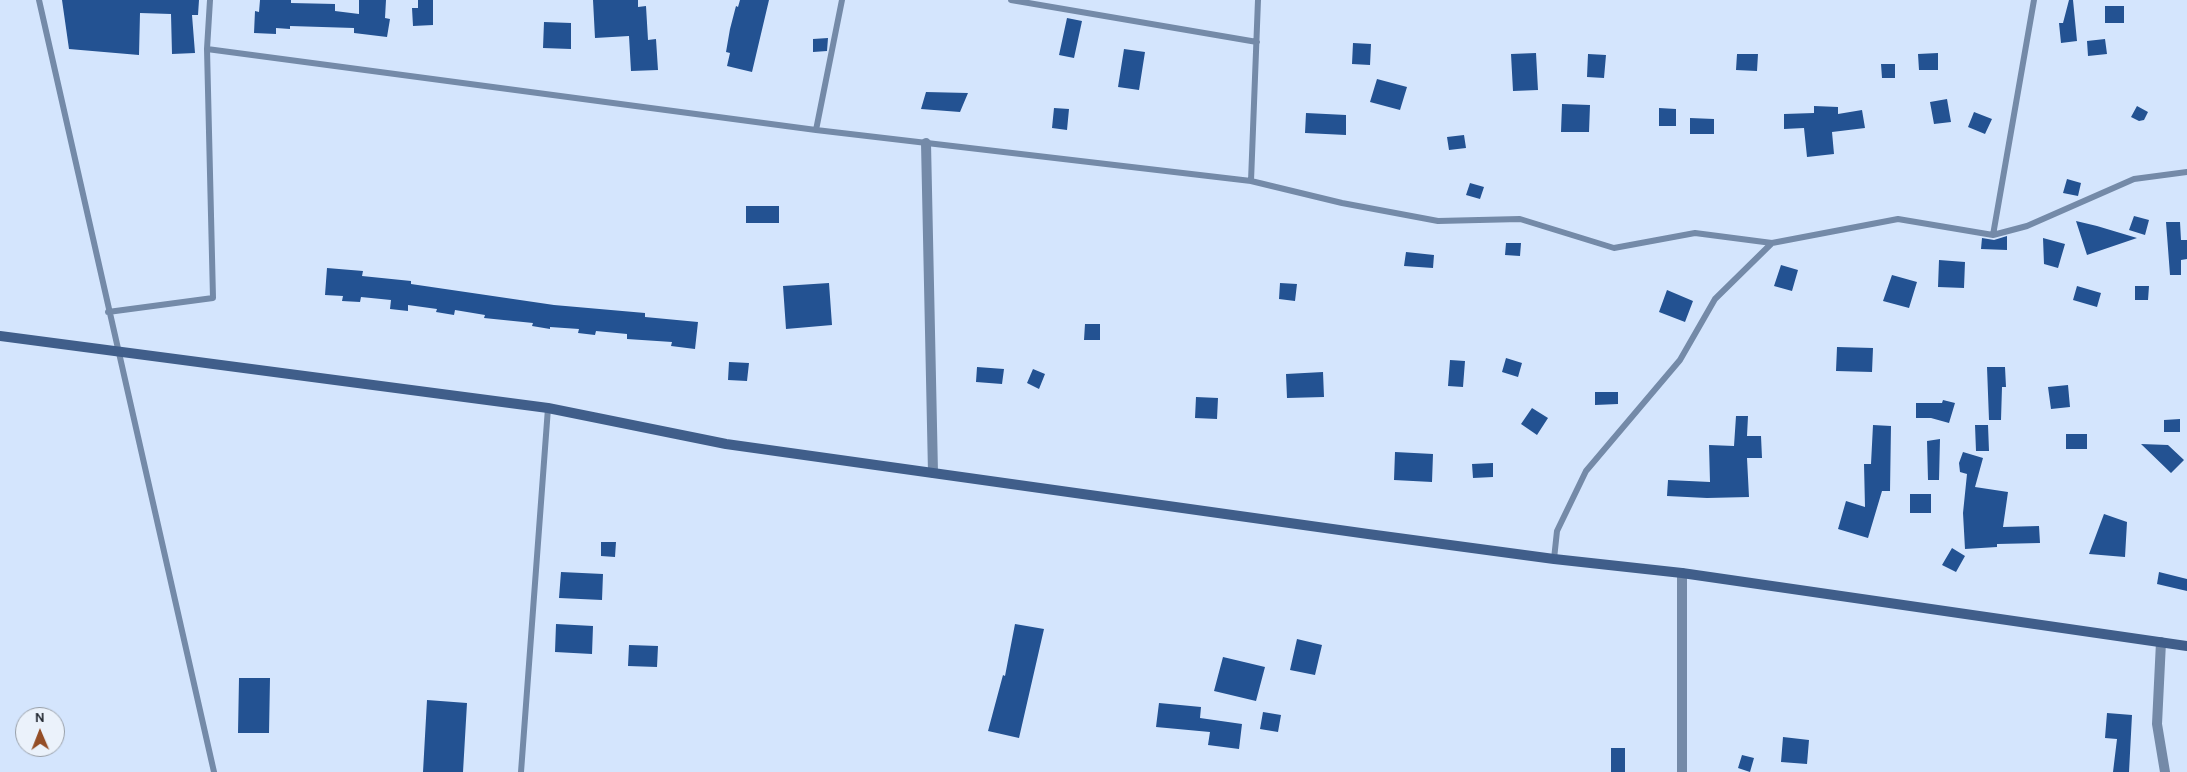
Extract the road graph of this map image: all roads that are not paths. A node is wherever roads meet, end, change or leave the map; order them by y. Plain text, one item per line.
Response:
1 (39, 0) edge
2 (210, 0) edge
3 (842, 0) edge
4 (1011, 0) edge
5 (1258, 0) edge
6 (2034, 0) edge
7 (1257, 42) junction
8 (207, 49) junction
9 (816, 130) junction
10 (926, 143) junction
11 (2187, 172) edge
12 (1251, 181) junction
13 (1993, 235) junction
14 (1772, 243) junction
15 (108, 312) junction
16 (0, 336) edge
17 (118, 352) junction
18 (548, 408) junction
19 (933, 473) junction
20 (1554, 559) junction
21 (1682, 574) junction
22 (2161, 642) junction
23 (2187, 646) edge
24 (214, 772) edge
25 (521, 772) edge
26 (1682, 772) edge
27 (2165, 772) edge

1 - 15 lane
2 - 8 lane
3 - 9 lane
4 - 7 lane
5 - 7 lane
6 - 13 lane
7 - 12 lane
8 - 9 lane
8 - 15 lane
9 - 10 lane
10 - 12 lane
10 - 19 street
11 - 13 lane
12 - 14 lane
13 - 14 lane
14 - 20 lane
15 - 17 lane
16 - 17 main road
17 - 18 main road
17 - 24 lane
18 - 19 main road
18 - 25 lane
19 - 20 main road
20 - 21 main road
21 - 22 main road
21 - 26 street
22 - 23 main road
22 - 27 street

